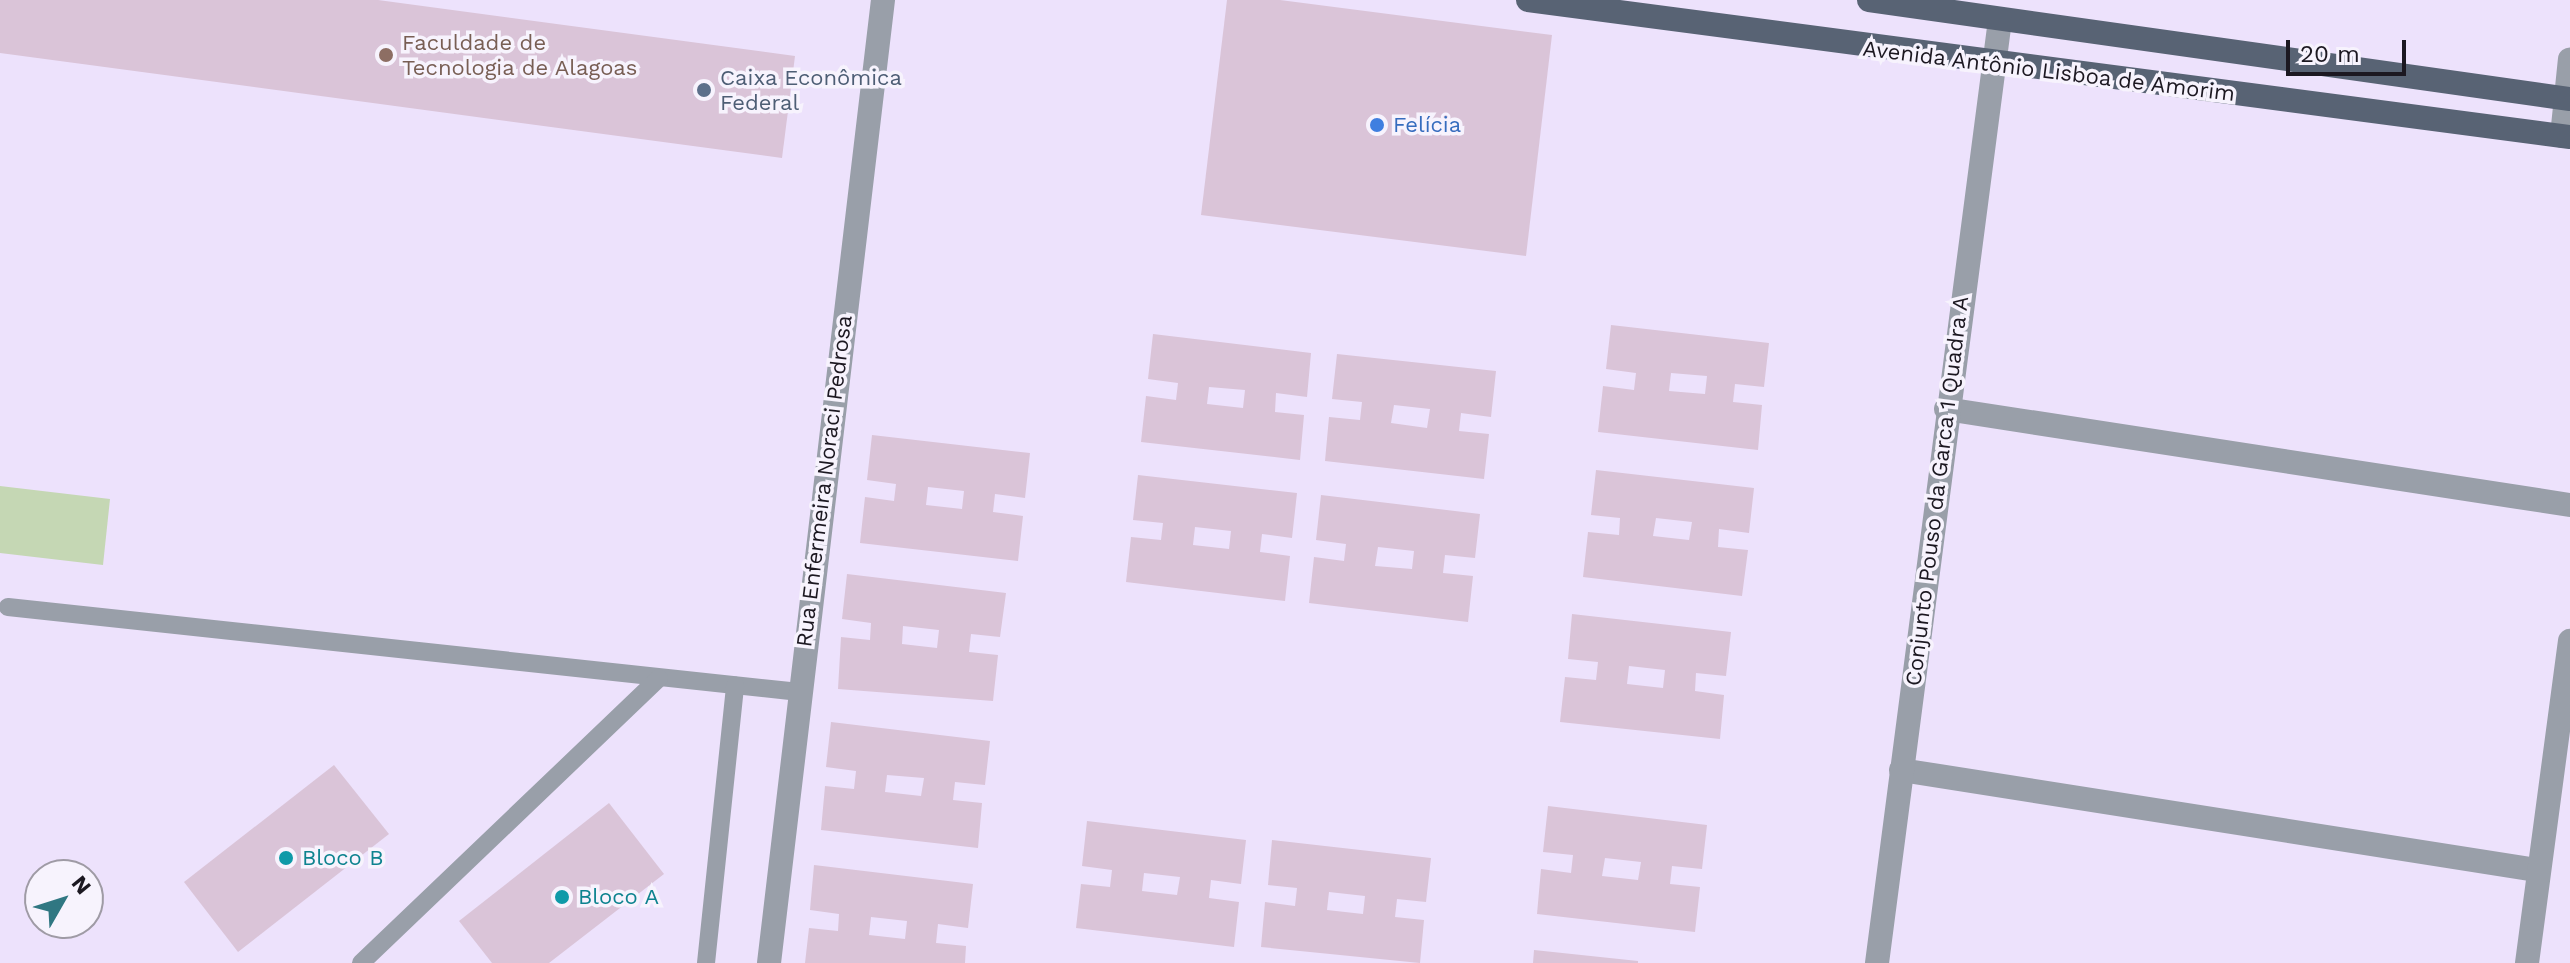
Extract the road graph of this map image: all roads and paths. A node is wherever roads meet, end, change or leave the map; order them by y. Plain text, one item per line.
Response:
1 (883, 0) edge
2 (1528, 0) edge
3 (1869, 0) edge
4 (1584, 4) edge
5 (2000, 20) junction
6 (2570, 59) edge
7 (1996, 65) junction
8 (2568, 99) edge
9 (2566, 137) edge
10 (1946, 409) junction
11 (2570, 505) edge
12 (8, 607) dead end
13 (2570, 641) edge
14 (659, 678) junction
15 (735, 686) junction
16 (799, 692) junction
17 (1901, 770) junction
18 (2537, 870) junction
19 (361, 963) edge
20 (706, 963) edge
21 (769, 963) edge
22 (1877, 963) edge
23 (2527, 963) edge

1 - 16 street, Rua Enfermeira Noraci Pedrosa
2 - 4 main road, Avenida Antônio Lisboa de Amorim
3 - 5 main road, Avenida Antônio Lisboa de Amorim
4 - 7 main road, Avenida Antônio Lisboa de Amorim
5 - 7 street, Conjunto Pouso da Garca 1 Quadra A
5 - 8 main road, Avenida Antônio Lisboa de Amorim
6 - 8 street
7 - 9 main road, Avenida Antônio Lisboa de Amorim
7 - 10 street, Conjunto Pouso da Garca 1 Quadra A
8 - 9 street
10 - 11 street
10 - 17 street, Conjunto Pouso da Garca 1 Quadra A
12 - 14 lane
13 - 18 street
14 - 15 lane
14 - 19 lane
15 - 16 lane
15 - 20 lane
16 - 21 street, Rua Enfermeira Noraci Pedrosa
17 - 18 street
17 - 22 street, Conjunto Pouso da Garca 1 Quadra A
18 - 23 street

